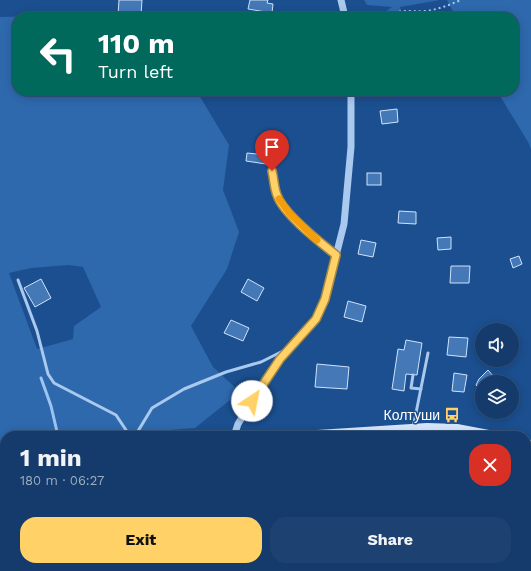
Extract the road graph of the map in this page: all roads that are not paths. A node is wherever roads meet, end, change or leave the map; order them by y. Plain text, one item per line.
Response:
1 (341, 0) edge
2 (344, 12) edge
3 (351, 96) edge
4 (272, 171) dead end
5 (336, 255) junction
6 (18, 280) dead end
7 (290, 348) junction
8 (428, 353) dead end
9 (412, 375) dead end
10 (421, 389) junction
11 (413, 428) junction
12 (127, 431) edge
13 (139, 431) edge
14 (236, 431) edge
15 (365, 431) edge
16 (473, 431) edge

1 - 2 street
3 - 5 street
4 - 5 lane
5 - 7 street
6 - 12 lane
7 - 13 lane
7 - 14 street
8 - 10 lane
9 - 10 lane
10 - 11 lane
11 - 15 main road
11 - 16 main road

